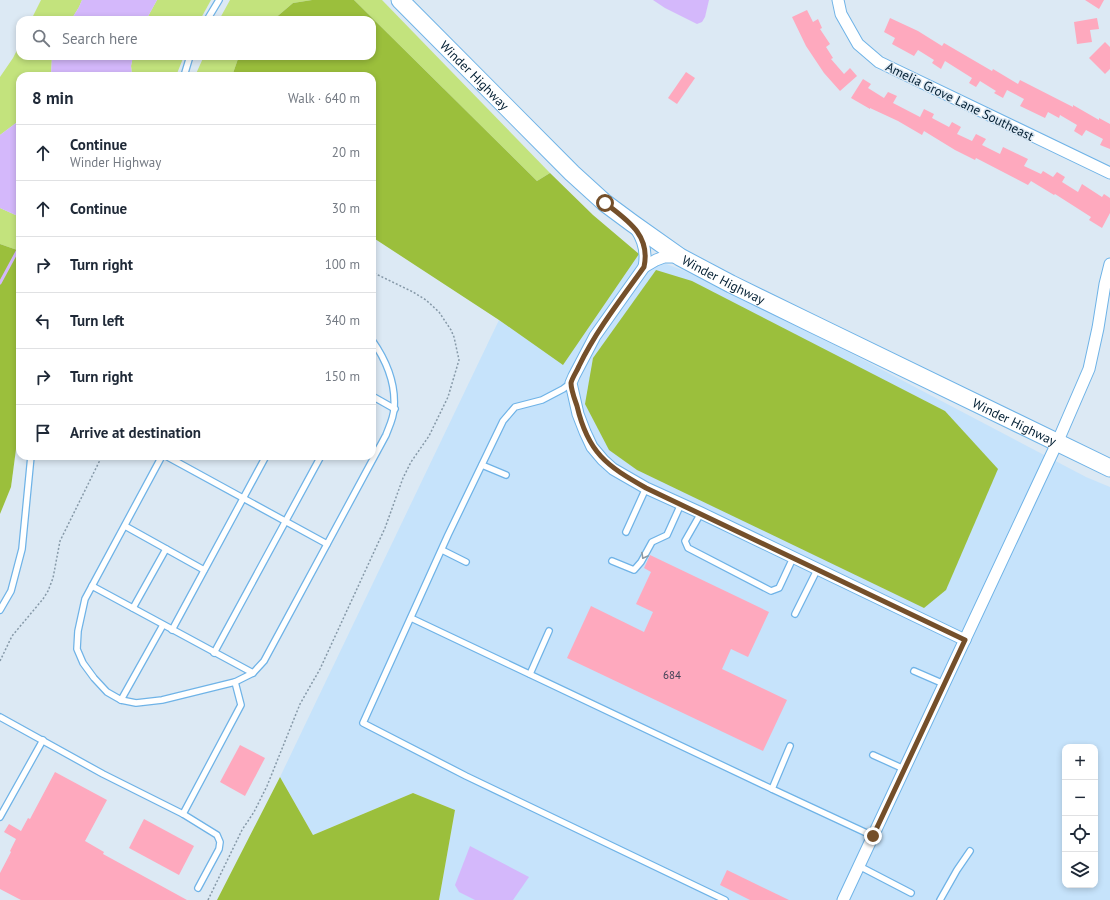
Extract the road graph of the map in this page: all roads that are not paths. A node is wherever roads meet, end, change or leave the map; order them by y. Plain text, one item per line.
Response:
1 (219, 0) edge
2 (400, 0) edge
3 (838, 0) edge
4 (209, 16) edge
5 (189, 60) edge
6 (185, 72) edge
7 (1110, 173) edge
8 (632, 223) junction
9 (680, 257) junction
10 (1110, 264) edge
11 (644, 267) junction
12 (376, 347) edge
13 (571, 382) junction
14 (376, 398) edge
15 (394, 409) junction
16 (1057, 443) junction
17 (376, 453) edge
18 (31, 460) edge
19 (160, 460) edge
20 (173, 460) edge
21 (264, 460) edge
22 (319, 460) edge
23 (372, 460) edge
24 (482, 465) junction
25 (1110, 468) edge
26 (506, 475) dead end
27 (646, 488) junction
28 (243, 498) junction
29 (681, 504) junction
30 (701, 513) junction
31 (285, 521) junction
32 (125, 526) junction
33 (626, 532) dead end
34 (327, 544) junction
35 (166, 549) junction
36 (442, 550) junction
37 (793, 558) junction
38 (612, 561) dead end
39 (466, 562) dead end
40 (204, 570) junction
41 (817, 570) junction
42 (92, 586) junction
43 (133, 608) junction
44 (0, 610) edge
45 (795, 614) dead end
46 (411, 618) junction
47 (163, 625) junction
48 (172, 630) junction
49 (549, 631) dead end
50 (965, 640) junction
51 (214, 653) junction
52 (914, 671) dead end
53 (253, 673) junction
54 (530, 674) junction
55 (235, 682) junction
56 (944, 684) junction
57 (121, 700) junction
58 (0, 717) edge
59 (43, 740) junction
60 (790, 746) dead end
61 (873, 755) dead end
62 (904, 769) junction
63 (772, 789) junction
64 (183, 814) junction
65 (0, 817) edge
66 (873, 836) junction
67 (970, 852) dead end
68 (859, 866) junction
69 (198, 888) dead end
70 (912, 893) dead end
71 (725, 900) edge
72 (843, 900) edge
73 (940, 900) edge

1 - 4 lane
2 - 8 main road, Winder Highway
3 - 7 street, Amelia Grove Lane Southeast
5 - 6 lane
8 - 9 main road, Winder Highway
8 - 11 street
9 - 11 street
9 - 16 main road, Winder Highway
10 - 16 street
11 - 13 street
12 - 15 lane
13 - 24 lane
13 - 27 street
14 - 15 lane
15 - 17 lane
16 - 25 main road, Winder Highway
16 - 50 street
18 - 44 lane
19 - 32 lane
20 - 28 lane
21 - 28 lane
22 - 31 lane
23 - 34 lane
24 - 26 lane
24 - 36 lane
27 - 29 street
27 - 33 lane
28 - 31 lane
28 - 40 lane
29 - 30 street
29 -> 38 lane
30 - 37 street
30 - 37 lane
31 - 34 lane
31 - 51 lane
32 - 35 lane
32 - 42 lane
34 - 53 lane
35 - 40 lane
35 - 43 lane
36 - 39 lane
36 - 46 lane
37 - 41 street
40 - 48 lane
41 - 45 lane
41 - 50 street
42 - 43 lane
42 - 57 lane
43 - 47 lane
46 - 54 lane
46 - 71 lane
47 - 48 lane
47 - 57 lane
48 - 51 lane
49 - 54 lane
50 - 56 street
51 - 53 lane
52 - 56 lane
53 - 55 lane
54 - 63 lane
55 - 57 lane
55 - 64 lane
56 - 62 street
58 - 59 lane
59 - 64 lane
59 - 65 lane
60 - 63 lane
61 - 62 lane
62 - 66 street
63 - 66 lane
64 - 69 lane
66 - 68 street
67 - 73 lane
68 - 70 lane
68 - 72 street

